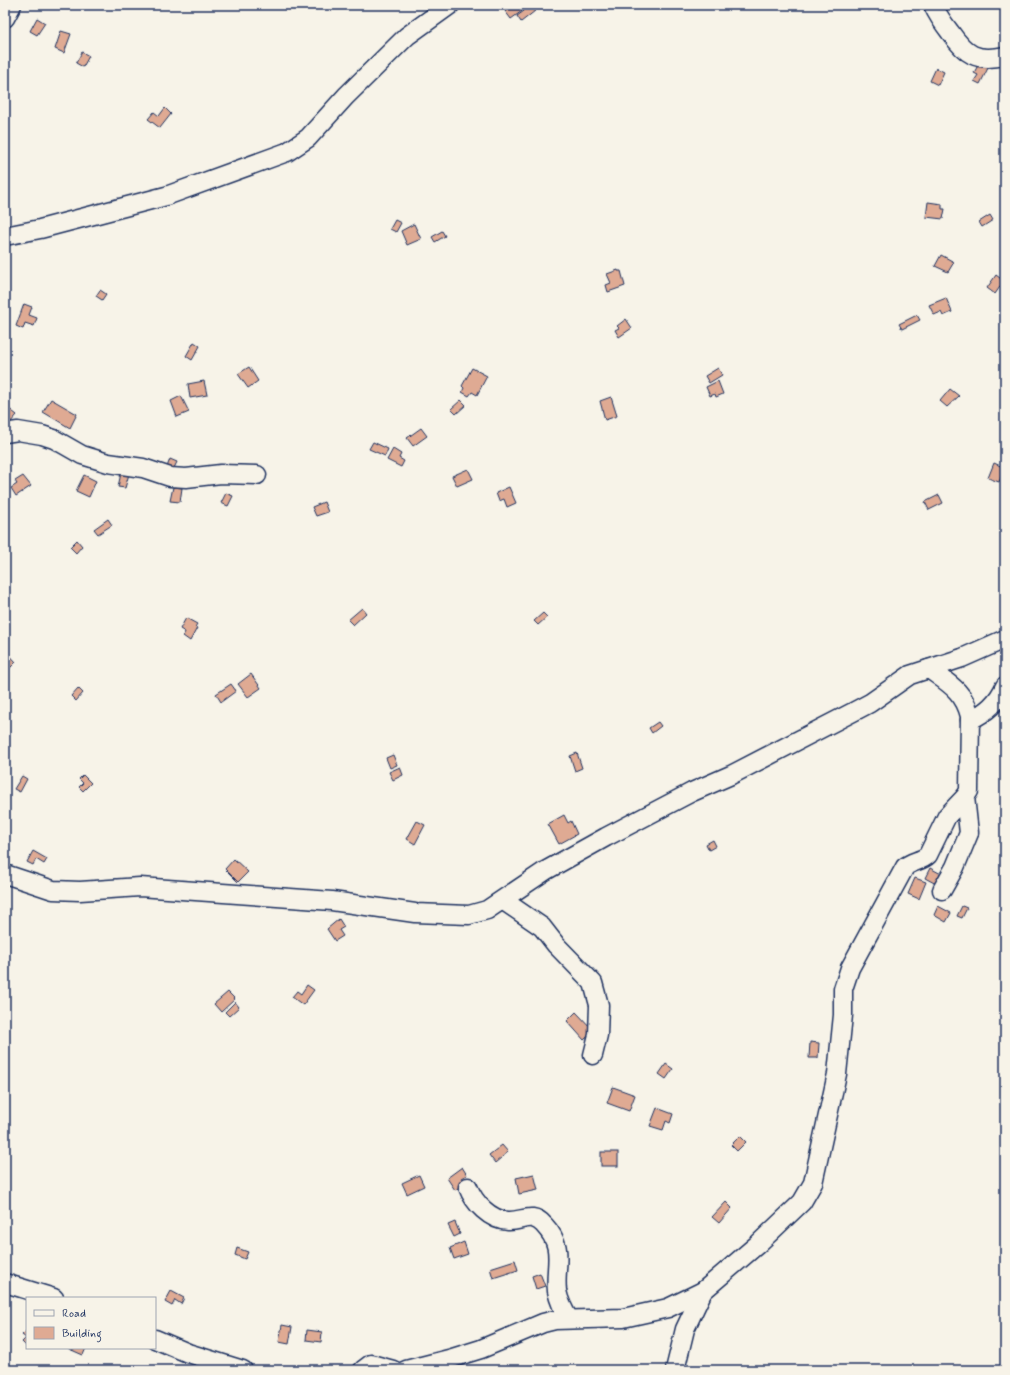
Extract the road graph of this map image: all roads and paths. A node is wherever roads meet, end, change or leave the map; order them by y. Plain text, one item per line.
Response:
1 (12, 5) edge
2 (450, 5) edge
3 (933, 5) edge
4 (5, 18) edge
5 (1005, 56) edge
6 (5, 236) edge
7 (5, 433) edge
8 (257, 474) dead end
9 (1005, 638) edge
10 (929, 669) junction
11 (1005, 686) edge
12 (970, 720) junction
13 (965, 798) junction
14 (5, 874) edge
15 (942, 890) dead end
16 (504, 901) junction
17 (593, 1055) dead end
18 (468, 1187) dead end
19 (5, 1283) edge
20 (703, 1291) junction
21 (51, 1297) edge
22 (569, 1319) junction
23 (156, 1339) edge
24 (243, 1370) edge
25 (363, 1370) edge
26 (393, 1370) edge
27 (406, 1370) edge
28 (675, 1370) edge

1 - 4 street
2 - 6 street
3 - 5 street
7 - 8 street
9 - 10 street
10 - 12 street
10 - 16 street
11 - 12 street
12 - 13 street
13 - 15 street
13 - 20 street
14 - 16 street
16 - 17 street
18 - 22 street
19 - 21 street
20 - 22 street
20 - 28 street
22 - 27 street
23 - 24 street
25 - 26 street

